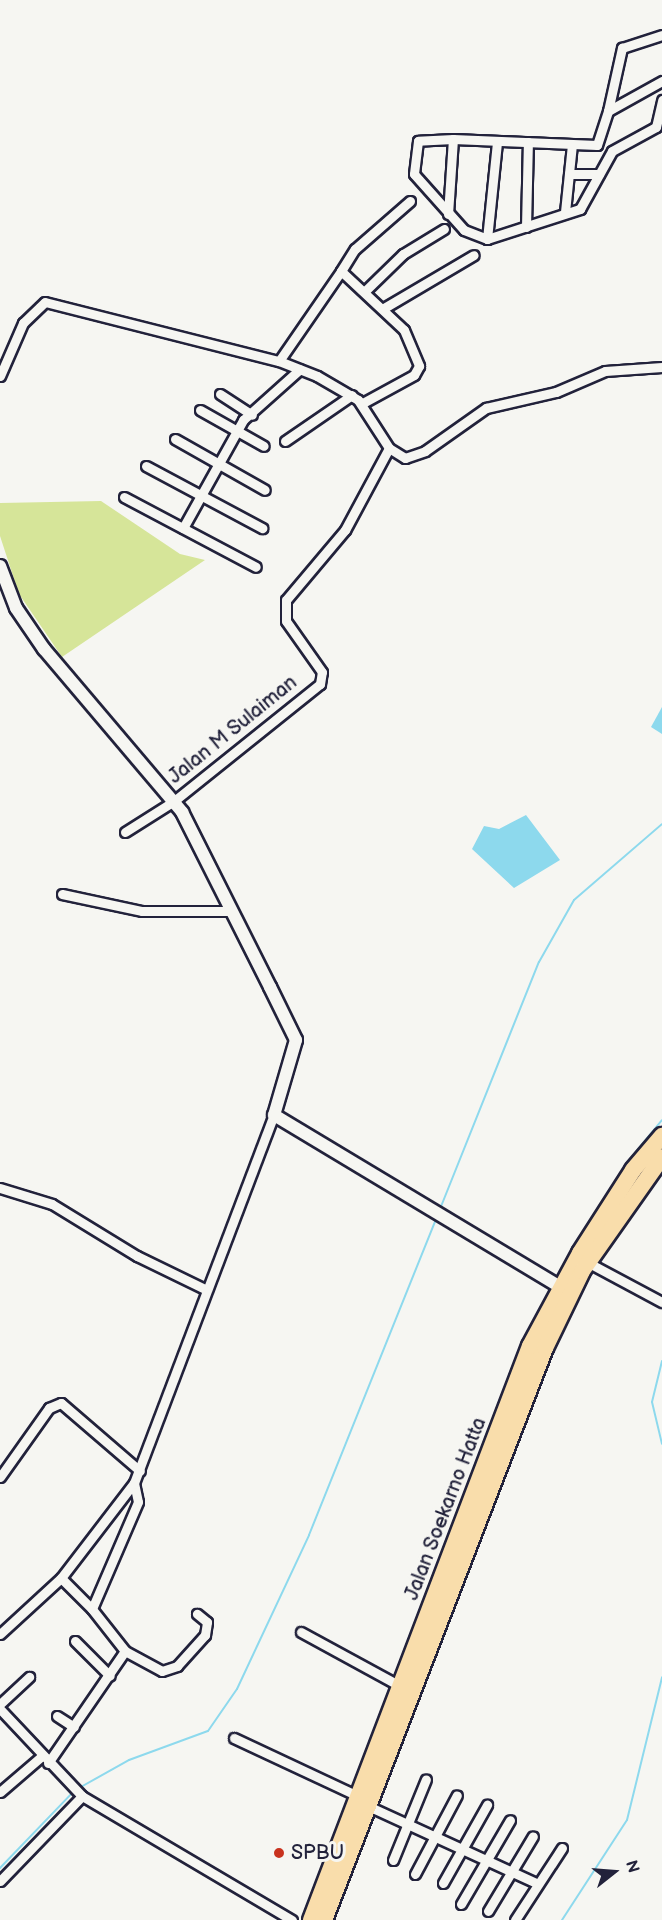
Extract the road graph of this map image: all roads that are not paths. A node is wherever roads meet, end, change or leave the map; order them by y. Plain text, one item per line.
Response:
1 (662, 34) edge
2 (662, 81) edge
3 (637, 92) junction
4 (613, 98) junction
5 (662, 100) edge
6 (608, 111) junction
7 (453, 139) junction
8 (528, 142) junction
9 (497, 143) junction
10 (572, 144) junction
11 (597, 145) junction
12 (612, 151) junction
13 (569, 174) junction
14 (599, 174) junction
15 (410, 201) dead end
16 (566, 212) junction
17 (448, 214) junction
18 (526, 227) junction
19 (444, 229) dead end
20 (487, 239) junction
21 (474, 255) dead end
22 (341, 272) junction
23 (365, 291) junction
24 (384, 308) junction
25 (279, 361) junction
26 (662, 367) edge
27 (300, 369) junction
28 (0, 376) edge
29 (220, 394) dead end
30 (352, 395) junction
31 (361, 404) junction
32 (200, 410) dead end
33 (252, 415) junction
34 (236, 431) junction
35 (176, 439) dead end
36 (285, 441) dead end
37 (264, 446) dead end
38 (389, 448) junction
39 (219, 464) junction
40 (146, 466) dead end
41 (265, 490) dead end
42 (201, 496) junction
43 (124, 497) dead end
44 (183, 528) junction
45 (262, 528) dead end
46 (0, 566) edge
47 (256, 567) dead end
48 (174, 801) junction
49 (125, 832) dead end
50 (63, 894) dead end
51 (230, 911) junction
52 (274, 1115) junction
53 (662, 1136) edge
54 (662, 1157) edge
55 (0, 1188) edge
56 (587, 1262) junction
57 (554, 1284) junction
58 (205, 1289) junction
59 (659, 1300) edge
60 (140, 1471) junction
61 (0, 1477) edge
62 (134, 1483) junction
63 (61, 1578) junction
64 (92, 1609) junction
65 (197, 1614) dead end
66 (301, 1632) dead end
67 (0, 1634) edge
68 (75, 1641) dead end
69 (125, 1651) junction
70 (110, 1676) junction
71 (29, 1677) dead end
72 (398, 1685) junction
73 (0, 1704) edge
74 (0, 1709) edge
75 (57, 1716) dead end
76 (74, 1727) junction
77 (234, 1738) dead end
78 (45, 1759) junction
79 (426, 1779) dead end
80 (0, 1792) edge
81 (80, 1794) junction
82 (457, 1795) dead end
83 (365, 1802) junction
84 (487, 1805) dead end
85 (510, 1820) dead end
86 (405, 1824) junction
87 (437, 1836) junction
88 (533, 1836) dead end
89 (463, 1847) junction
90 (562, 1848) dead end
91 (486, 1857) junction
92 (393, 1860) dead end
93 (512, 1872) junction
94 (415, 1874) dead end
95 (0, 1881) edge
96 (443, 1883) dead end
97 (536, 1883) junction
98 (460, 1904) dead end
99 (488, 1911) dead end
100 (289, 1918) edge
101 (311, 1920) edge
102 (324, 1920) edge
103 (515, 1920) edge

1 - 4 street
2 - 3 street
3 - 4 street
3 - 6 street
4 - 6 street
5 - 12 street
6 - 11 street
7 - 9 street
7 - 17 street
7 - 17 street
8 - 9 street
8 - 10 street
8 - 18 street
9 - 20 street
10 - 11 street
10 - 13 street
11 - 12 street
12 - 14 street
13 - 14 street
13 - 16 street
14 - 16 street
15 - 22 street
16 - 18 street
17 - 20 street
18 - 20 street
19 - 23 street
21 - 24 street
22 - 23 street
22 - 25 street
23 - 24 street
24 - 31 street
25 - 27 street
25 - 28 street
26 - 38 street
27 - 30 street
27 - 33 street
29 - 33 street
30 - 31 street
30 - 36 street
31 - 38 street
32 - 34 street
33 - 34 street
34 - 37 street
34 - 39 street
35 - 39 street
38 - 48 street, Jalan M Sulaiman
39 - 41 street
39 - 42 street
40 - 42 street
42 - 44 street
42 - 45 street
43 - 44 street
44 - 47 street
46 - 48 street
48 - 49 street
48 - 51 street
50 - 51 street
51 - 52 street
52 - 57 street
52 - 58 street
53 - 57 highway, Jalan Soekarno Hatta
54 - 56 highway, Jalan Soekarno Hatta
55 - 58 street
56 - 59 street
56 - 83 highway, Jalan Soekarno Hatta
57 - 72 highway, Jalan Soekarno Hatta
58 - 60 street
60 - 61 street
60 - 62 street
62 - 63 street
62 - 64 street
63 - 64 street
63 - 67 street
64 - 69 street
65 - 69 street
66 - 72 street
68 - 70 street
69 - 70 street
70 - 76 street
71 - 73 street
72 - 83 highway, Jalan Soekarno Hatta
74 - 78 street
75 - 76 street
76 - 78 street
77 - 83 street
78 - 80 street
78 - 81 street
79 - 86 street
81 - 95 street
81 - 100 street
82 - 87 street
83 - 86 street
83 - 101 highway, Jalan Soekarno Hatta
83 - 102 highway, Jalan Soekarno Hatta
84 - 89 street
85 - 91 street
86 - 87 street
86 - 92 street
87 - 89 street
87 - 94 street
88 - 93 street
89 - 91 street
89 - 96 street
90 - 97 street
91 - 93 street
91 - 98 street
93 - 97 street
93 - 99 street
97 - 103 street

